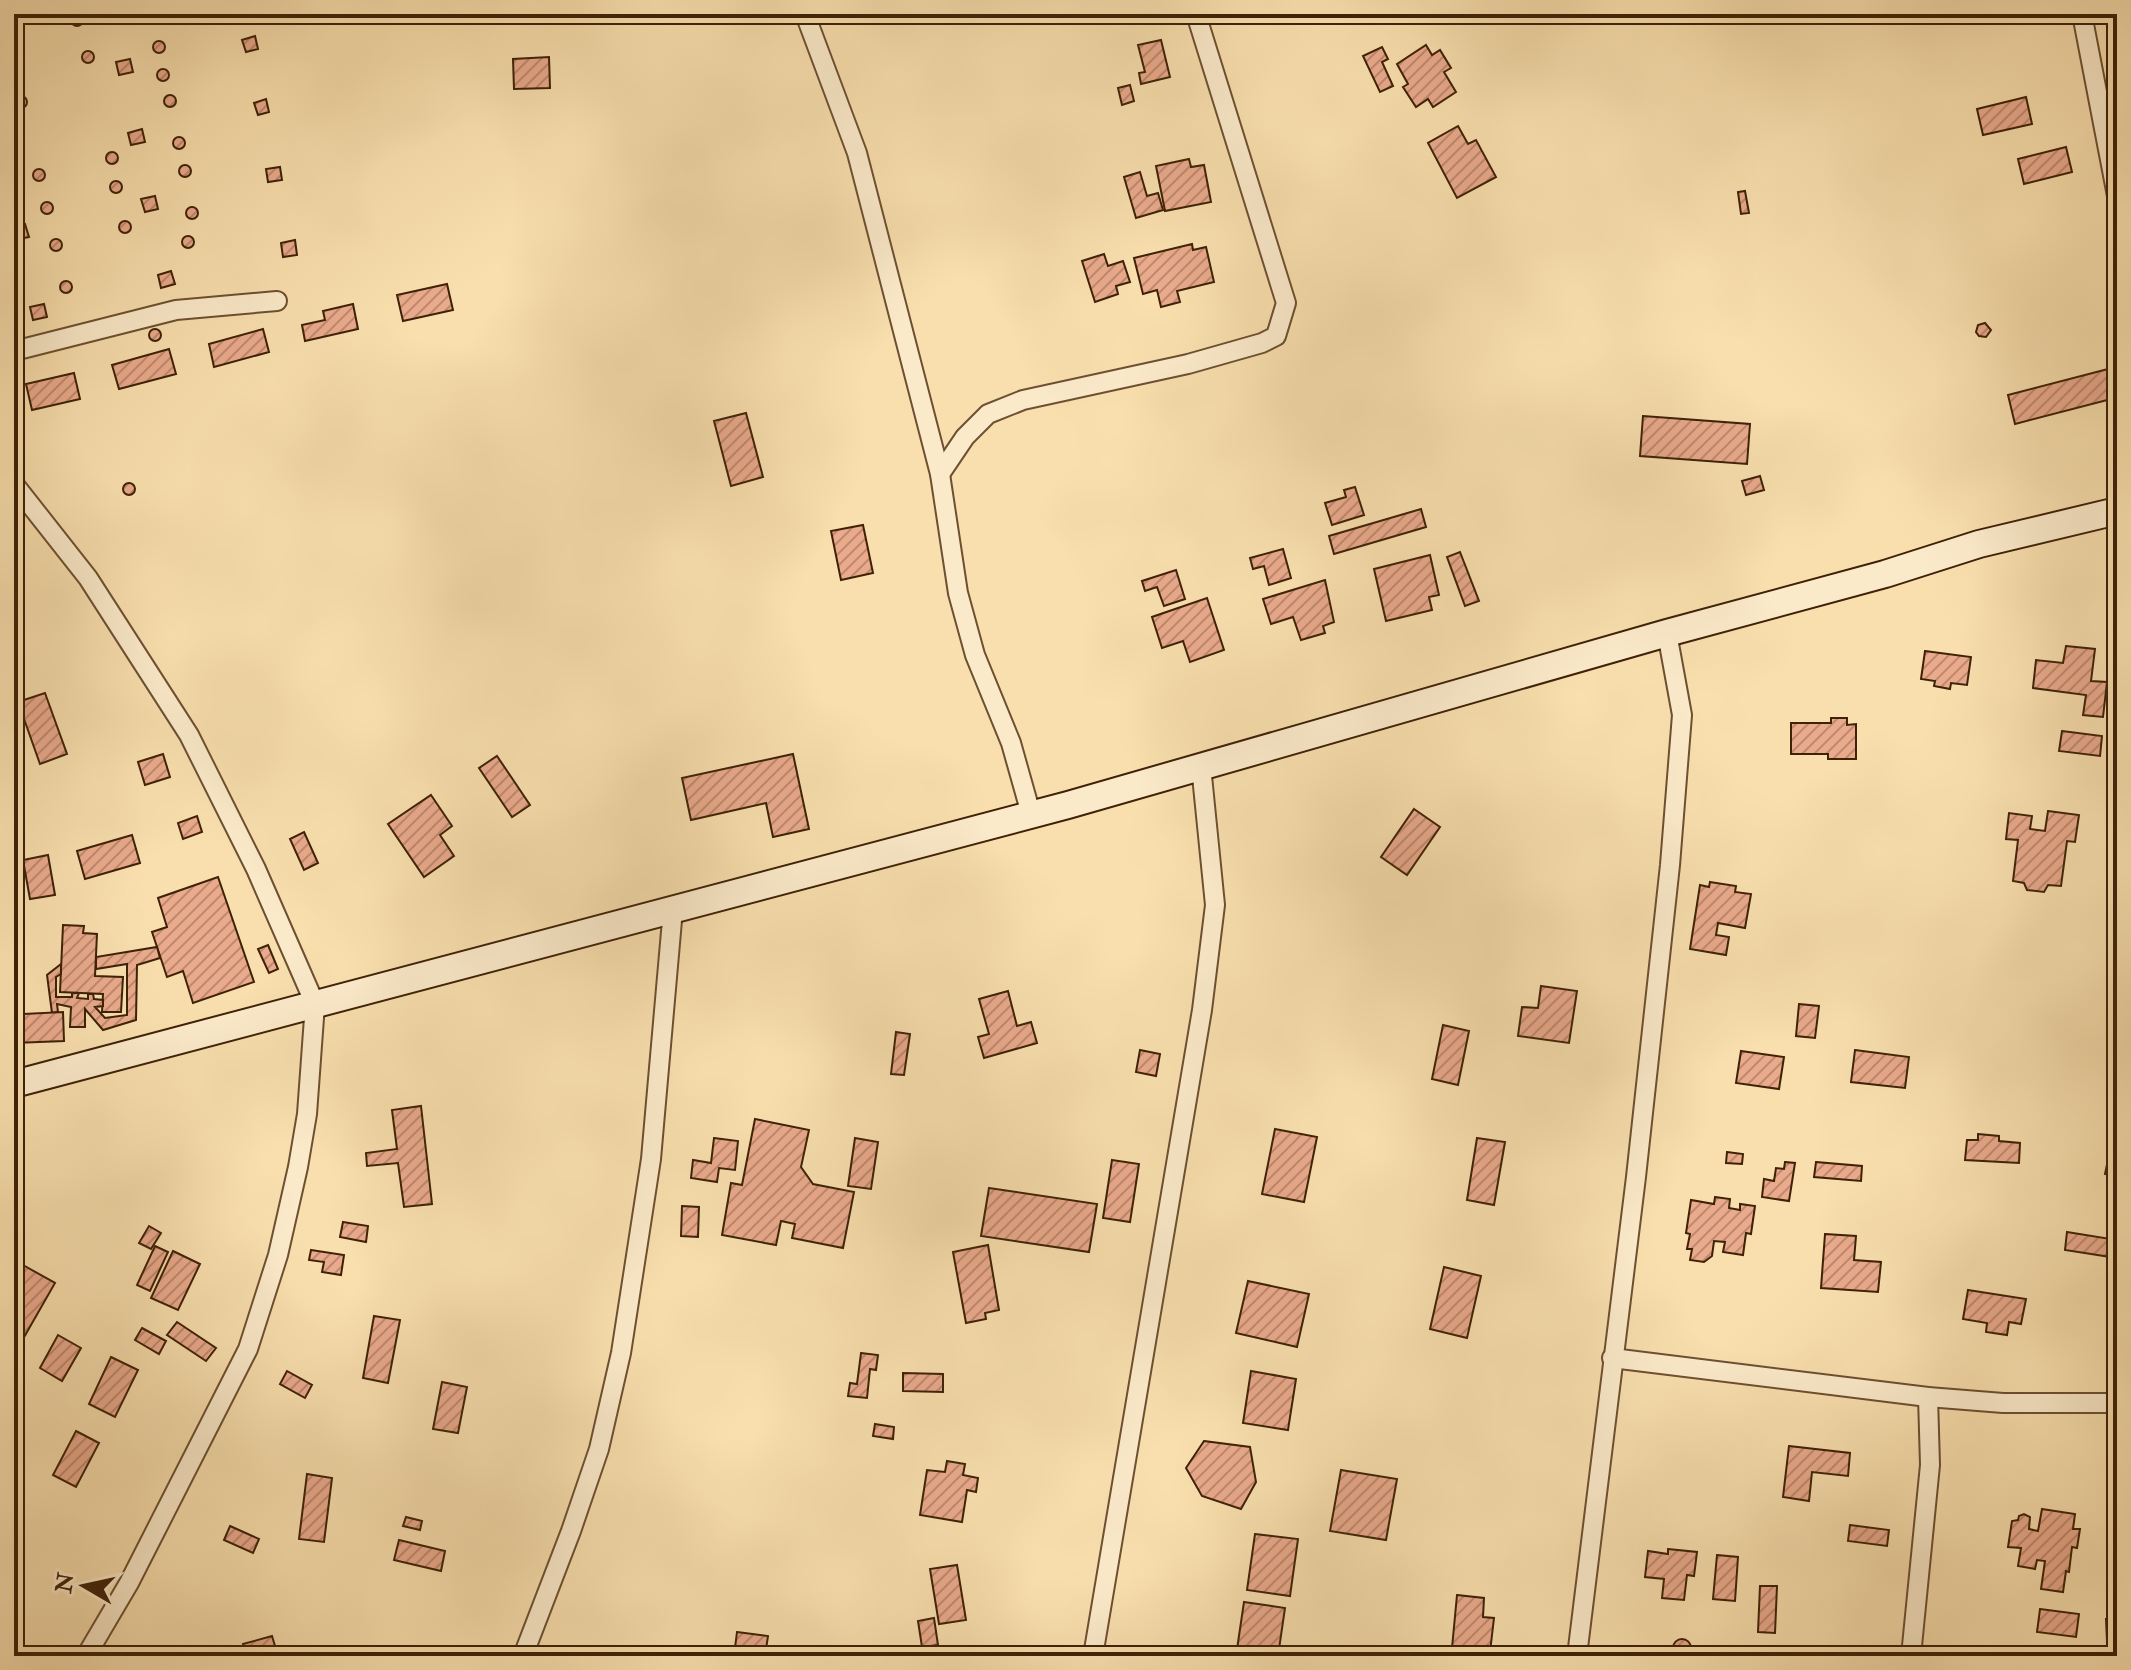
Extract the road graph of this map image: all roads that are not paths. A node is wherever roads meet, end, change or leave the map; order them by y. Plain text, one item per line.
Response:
1 (805, 14) edge
2 (1196, 14) edge
3 (2082, 14) edge
4 (2117, 196) edge
5 (277, 301) dead end
6 (14, 351) edge
7 (940, 474) junction
8 (14, 484) edge
9 (2117, 511) edge
10 (1667, 633) junction
11 (1201, 766) junction
12 (1031, 814) junction
13 (673, 909) junction
14 (315, 1004) junction
15 (14, 1084) edge
16 (1612, 1358) junction
17 (1928, 1397) junction
18 (2117, 1403) edge
19 (86, 1656) edge
20 (523, 1656) edge
21 (1093, 1656) edge
22 (1577, 1656) edge
23 (1911, 1656) edge

1 - 7 street
2 - 7 street
3 - 4 street
5 - 6 street
7 - 12 street
8 - 14 street
9 - 10 street
10 - 11 street
10 - 16 street
11 - 12 street
11 - 21 street
12 - 13 street
13 - 14 street
13 - 20 street
14 - 15 street
14 - 19 street
16 - 17 street
16 - 22 street
17 - 18 street
17 - 23 street

